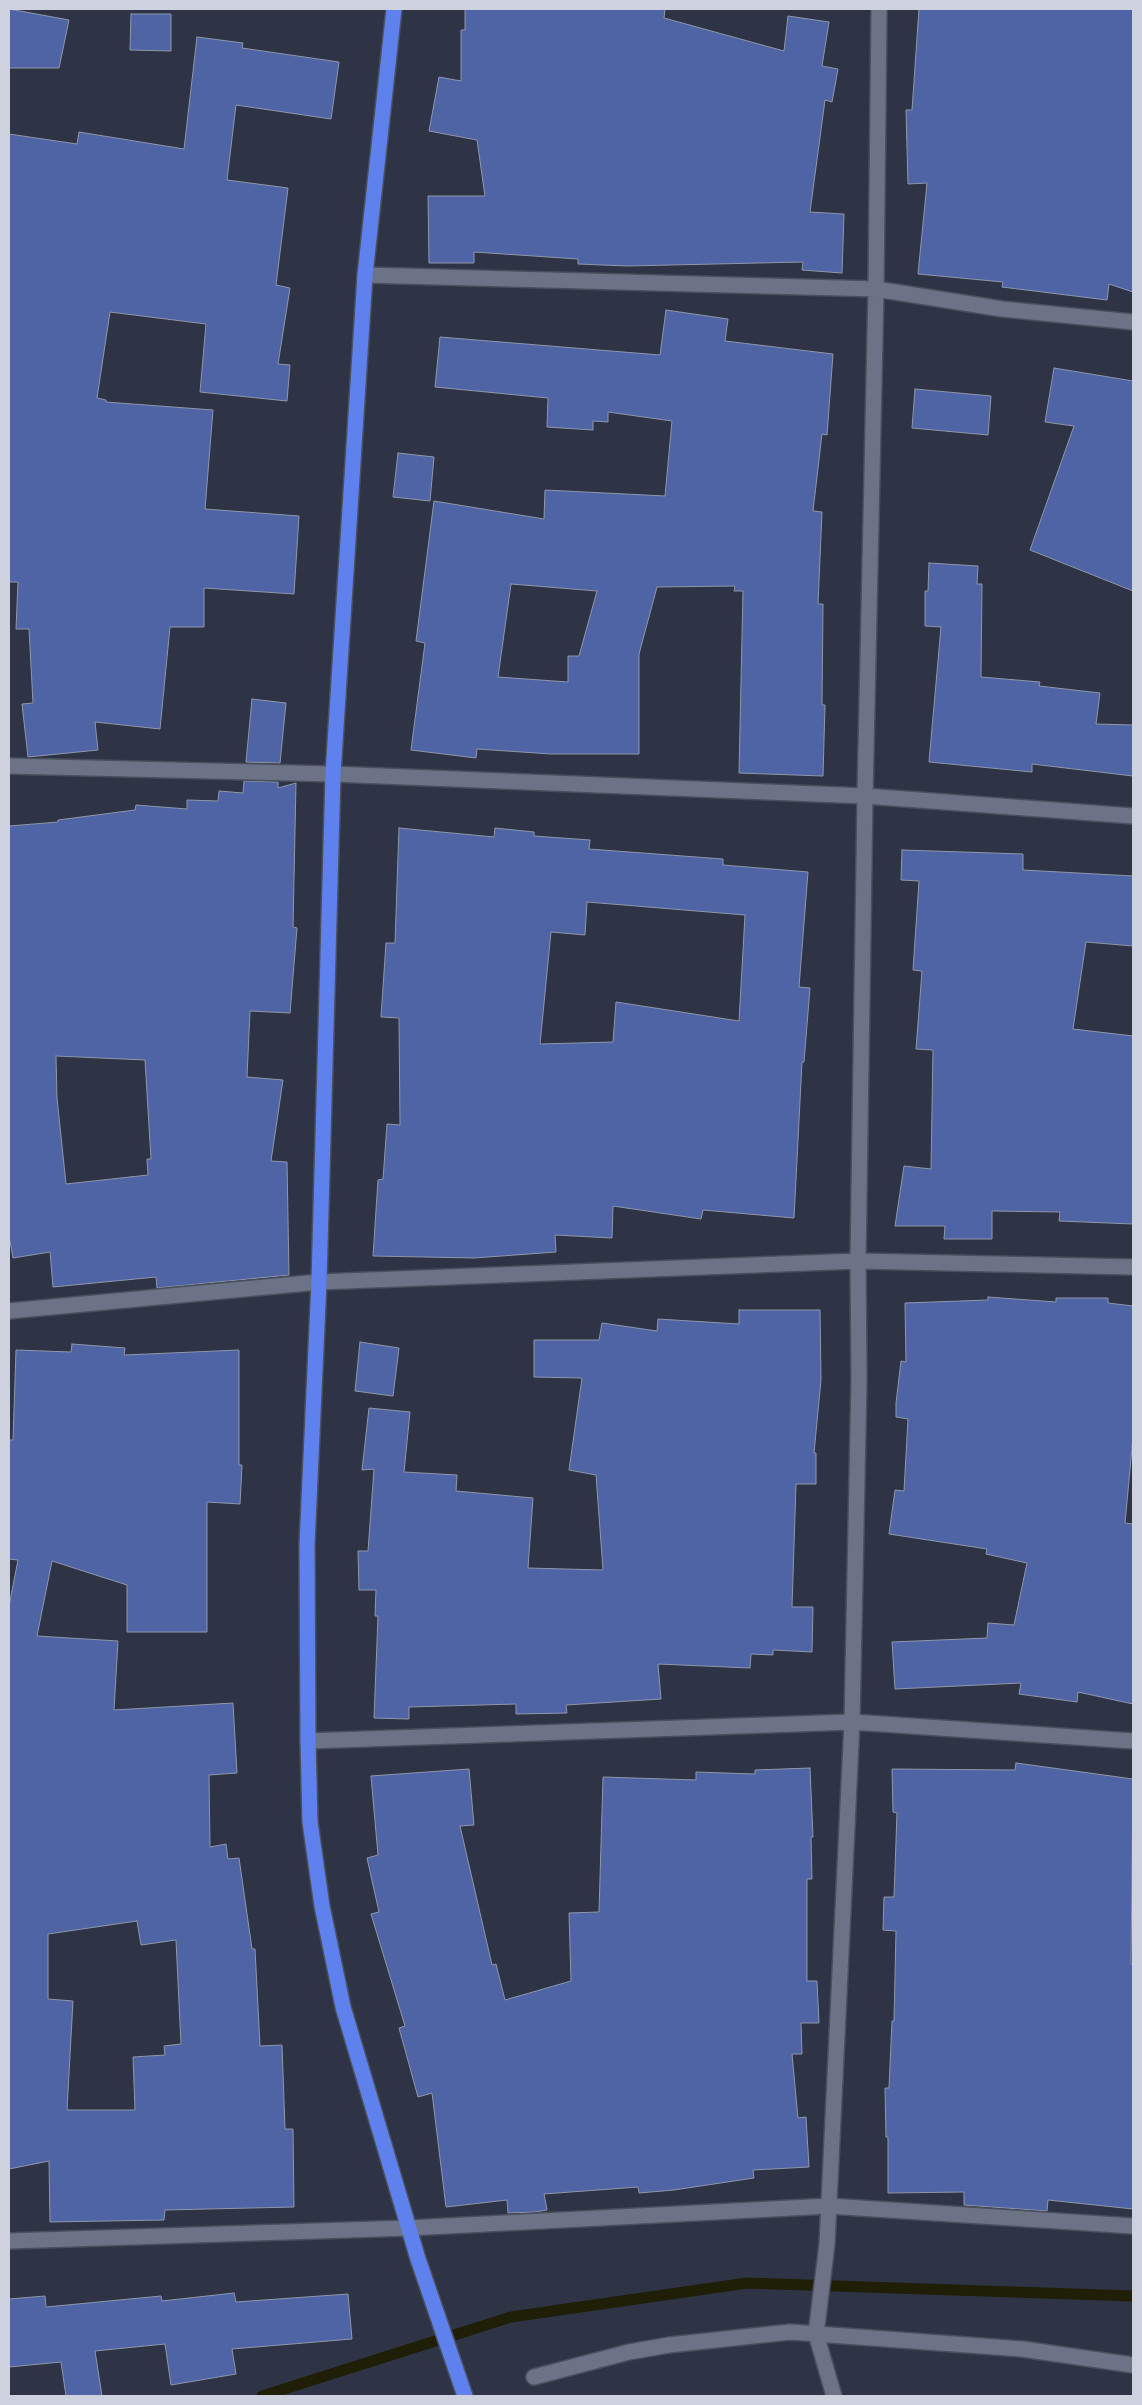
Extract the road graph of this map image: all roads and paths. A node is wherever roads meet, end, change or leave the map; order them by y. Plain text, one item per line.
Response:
1 (394, 9) edge
2 (879, 9) edge
3 (365, 275) junction
4 (876, 288) junction
5 (1133, 322) edge
6 (9, 766) edge
7 (333, 774) junction
8 (865, 796) junction
9 (1133, 816) edge
10 (858, 1261) junction
11 (1133, 1267) edge
12 (319, 1282) junction
13 (9, 1311) edge
14 (852, 1722) junction
15 (308, 1741) junction
16 (1133, 1741) edge
17 (829, 2206) junction
18 (1133, 2226) edge
19 (409, 2228) junction
20 (9, 2241) edge
21 (816, 2334) junction
22 (1133, 2365) edge
23 (534, 2378) dead end
24 (465, 2396) edge
25 (834, 2396) edge

1 - 3 highway
2 - 4 street
3 - 4 street
3 - 7 highway
4 - 5 street
4 - 8 street
6 - 7 street
7 - 8 street
7 - 12 highway
8 - 9 street
8 - 10 street
10 - 11 street
10 - 12 street
10 - 14 street
12 - 13 street
12 - 15 highway
14 - 15 street
14 - 16 street
14 - 17 street
15 - 19 highway
17 - 18 street
17 - 19 street
17 - 21 street
19 - 20 street
19 - 24 highway
21 - 22 street
21 - 23 street
21 - 25 street

